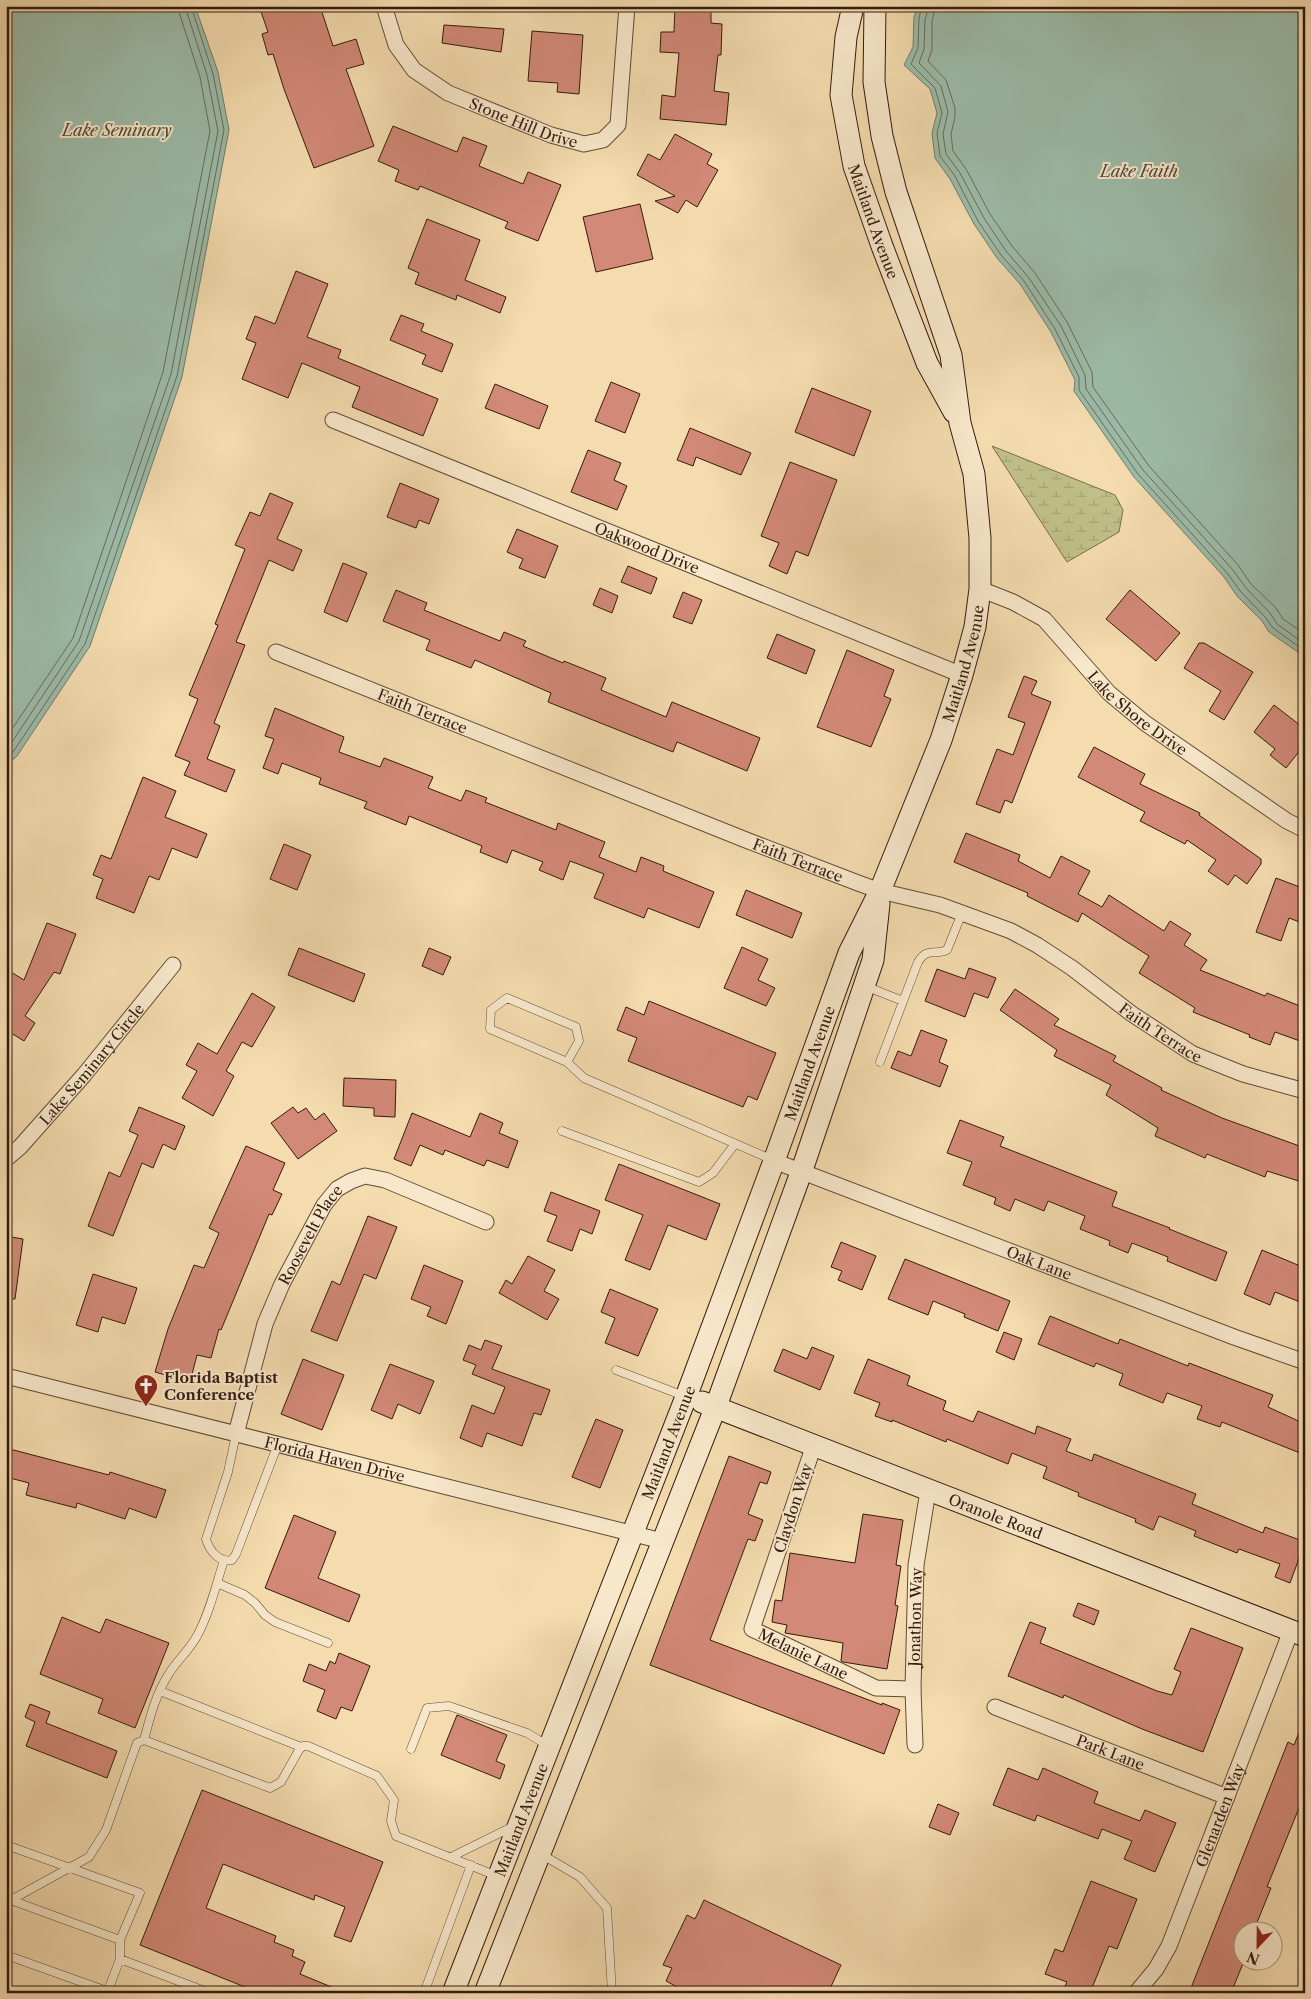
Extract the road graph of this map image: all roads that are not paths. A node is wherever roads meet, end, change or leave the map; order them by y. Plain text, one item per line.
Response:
1 (384, 6) edge
2 (627, 6) edge
3 (853, 6) edge
4 (875, 6) edge
5 (332, 420) dead end
6 (960, 424) junction
7 (980, 589) junction
8 (276, 652) dead end
9 (962, 675) junction
10 (1305, 830) edge
11 (880, 891) junction
12 (962, 913) junction
13 (173, 966) dead end
14 (864, 986) junction
15 (902, 1001) junction
16 (567, 1062) junction
17 (880, 1062) dead end
18 (1305, 1091) edge
19 (562, 1131) dead end
20 (735, 1144) junction
21 (6, 1159) edge
22 (774, 1161) junction
23 (802, 1170) junction
24 (486, 1222) dead end
25 (1305, 1362) edge
26 (616, 1370) dead end
27 (6, 1376) edge
28 (686, 1397) junction
29 (716, 1406) junction
30 (236, 1434) junction
31 (278, 1444) junction
32 (814, 1445) junction
33 (928, 1491) junction
34 (632, 1533) junction
35 (662, 1540) junction
36 (224, 1560) junction
37 (772, 1571) joint
38 (217, 1583) junction
39 (1298, 1634) edge
40 (328, 1643) dead end
41 (913, 1689) junction
42 (160, 1691) junction
43 (995, 1707) dead end
44 (144, 1740) junction
45 (915, 1745) dead end
46 (549, 1746) junction
47 (301, 1747) junction
48 (411, 1749) dead end
49 (1227, 1797) junction
50 (518, 1824) junction
51 (6, 1845) edge
52 (540, 1853) junction
53 (451, 1857) junction
54 (471, 1866) junction
55 (71, 1867) junction
56 (498, 1876) junction
57 (8, 1899) edge
58 (120, 1940) junction
59 (6, 1955) edge
60 (120, 1960) junction
61 (107, 1992) edge
62 (210, 1993) edge
63 (424, 1993) edge
64 (453, 1993) edge
65 (485, 1993) edge
66 (612, 1993) edge
67 (1136, 1993) edge

1 - 2 street, Stone Hill Drive
3 - 6 main road, Maitland Avenue
4 - 6 main road, Maitland Avenue
5 - 9 street, Oakwood Drive
6 - 7 main road, Maitland Avenue
7 - 9 main road, Maitland Avenue
7 - 10 street, Lake Shore Drive
8 - 11 street, Faith Terrace
9 - 11 main road, Maitland Avenue
11 - 12 street, Faith Terrace
11 - 14 main road, Maitland Avenue
11 - 22 main road, Maitland Avenue
12 - 15 lane
12 - 18 street, Faith Terrace
13 - 21 street, Lake Seminary Circle
14 - 15 lane
14 - 23 main road, Maitland Avenue
15 - 17 lane
16 - 16 lane
16 - 20 lane
19 - 20 lane
20 - 22 lane
22 - 23 street, Oak Lane
22 - 28 main road, Maitland Avenue
23 - 25 street, Oak Lane
23 - 29 main road, Maitland Avenue
24 - 30 street, Roosevelt Place
26 - 28 lane
27 - 30 street, Florida Haven Drive
28 - 29 main road, Oranole Road
28 - 34 main road, Maitland Avenue
29 - 32 main road, Oranole Road
29 - 35 main road, Maitland Avenue
30 - 31 street, Florida Haven Drive
30 - 36 lane
31 - 34 street, Florida Haven Drive
31 - 36 lane
32 - 33 main road, Oranole Road
32 - 37 street, Claydon Way
33 - 39 main road, Oranole Road
33 - 41 street, Jonathon Way
34 - 35 street, Florida Haven Drive
34 - 46 main road, Maitland Avenue
35 - 52 main road, Maitland Avenue
36 - 38 lane
37 - 41 street, Melanie Lane
38 - 40 lane
38 - 42 lane
39 - 49 street, Glenarden Way
41 - 45 street, Jonathon Way
42 - 44 lane
42 - 47 lane
43 - 49 street, Park Lane
44 - 47 lane
44 - 55 lane
46 - 48 lane
46 - 50 main road, Maitland Avenue
47 - 53 lane
49 - 67 street, Glenarden Way
50 - 53 lane
50 - 56 main road, Maitland Avenue
51 - 55 lane
52 - 56 main road
52 - 65 main road, Maitland Avenue
52 - 66 lane
53 - 54 lane
54 - 56 lane
54 - 63 lane
55 - 57 lane
55 - 58 lane
56 - 64 main road, Maitland Avenue
57 - 58 lane
58 - 60 lane
59 - 61 lane
60 - 61 lane
60 - 62 lane

